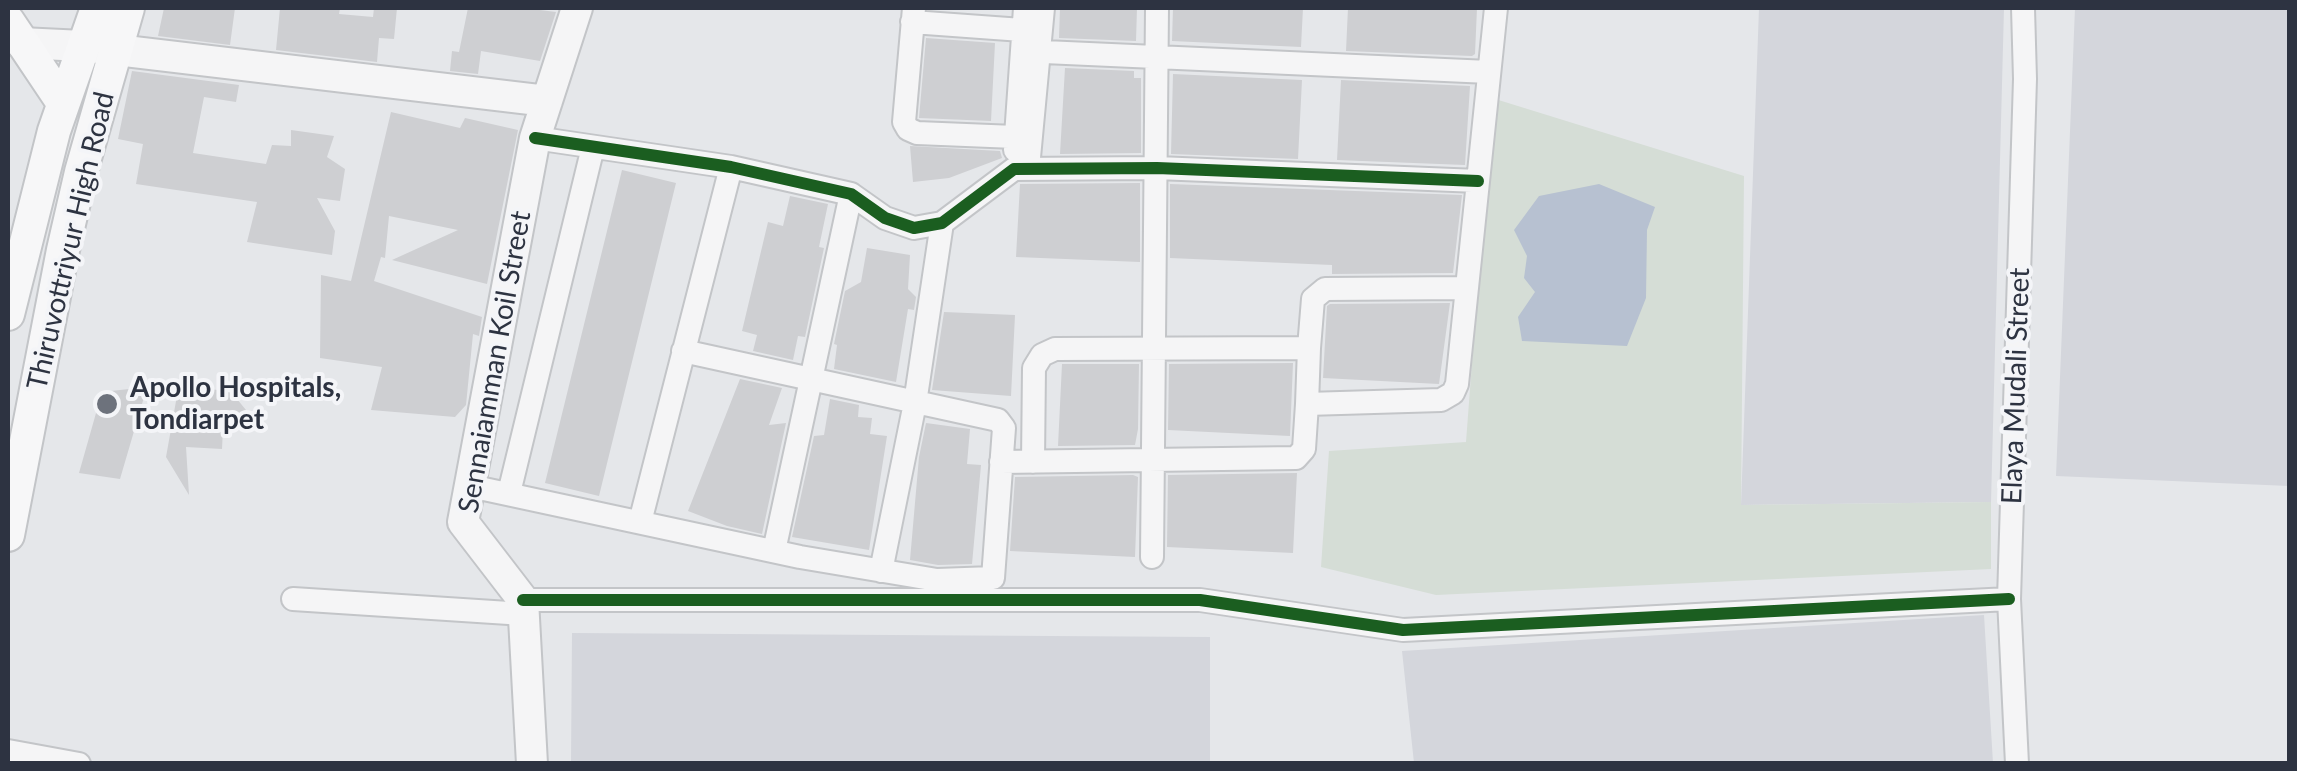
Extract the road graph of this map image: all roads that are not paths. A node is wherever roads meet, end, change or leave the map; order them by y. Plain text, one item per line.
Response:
1 (96, 8) edge
2 (128, 8) edge
3 (577, 8) edge
4 (1043, 8) edge
5 (1158, 8) edge
6 (1496, 8) edge
7 (2023, 8) edge
8 (913, 15) edge
9 (1027, 35) edge
10 (12, 36) edge
11 (100, 48) junction
12 (1157, 57) junction
13 (1489, 72) junction
14 (547, 101) junction
15 (64, 103) junction
16 (1015, 137) junction
17 (535, 138) junction
18 (594, 147) junction
19 (732, 167) junction
20 (1021, 168) junction
21 (1156, 168) junction
22 (1478, 181) junction
23 (851, 194) junction
24 (942, 223) junction
25 (1467, 288) junction
26 (8, 314) edge
27 (1156, 347) junction
28 (1309, 348) junction
29 (682, 352) junction
30 (810, 380) junction
31 (915, 404) junction
32 (1306, 404) junction
33 (1152, 460) junction
34 (1002, 462) junction
35 (1033, 462) junction
36 (470, 486) junction
37 (509, 493) junction
38 (640, 522) junction
39 (8, 535) edge
40 (774, 551) junction
41 (1152, 556) dead end
42 (882, 570) junction
43 (2009, 599) junction
44 (293, 600) dead end
45 (524, 607) junction
46 (8, 752) edge
47 (79, 764) edge
48 (532, 764) edge
49 (2017, 764) edge

1 - 11 main road, Thiruvottriyur High Road
2 - 11 main road, Thiruvottriyur High Road
3 - 14 street, Sennaiamman Koil Street
4 - 9 street
5 - 12 street
6 - 13 street
7 - 43 street, Elaya Mudali Street
8 - 9 street
8 - 16 street
9 - 12 street
9 - 16 street
9 - 20 street
10 - 11 street
10 - 15 main road
11 - 14 street
11 - 15 main road, Thiruvottriyur High Road
11 - 39 main road, Thiruvottriyur High Road
12 - 13 street
12 - 21 street
13 - 22 street
14 - 17 street, Sennaiamman Koil Street
15 - 26 main road, Thiruvottriyur High Road
16 - 20 street
17 - 18 street
17 - 36 street, Sennaiamman Koil Street
18 - 19 street
18 - 37 street
19 - 23 street
19 - 29 street
20 - 21 street
20 - 24 street
21 - 22 street
21 - 27 street
22 - 25 street
23 - 24 street
23 - 30 street
24 - 31 street
25 - 28 street
25 - 32 street
27 - 28 street
27 - 33 street
27 - 35 street
28 - 32 street
29 - 30 street
29 - 38 street
30 - 31 street
30 - 40 street
31 - 34 street
31 - 42 street
32 - 33 street
33 - 35 street
33 - 41 street
34 - 35 street
34 - 42 street
36 - 37 street
36 - 45 street, Sennaiamman Koil Street
37 - 38 street
38 - 40 street
40 - 42 street
43 - 45 street
43 - 49 street, Elaya Mudali Street
44 - 45 street
45 - 48 street
46 - 47 street

